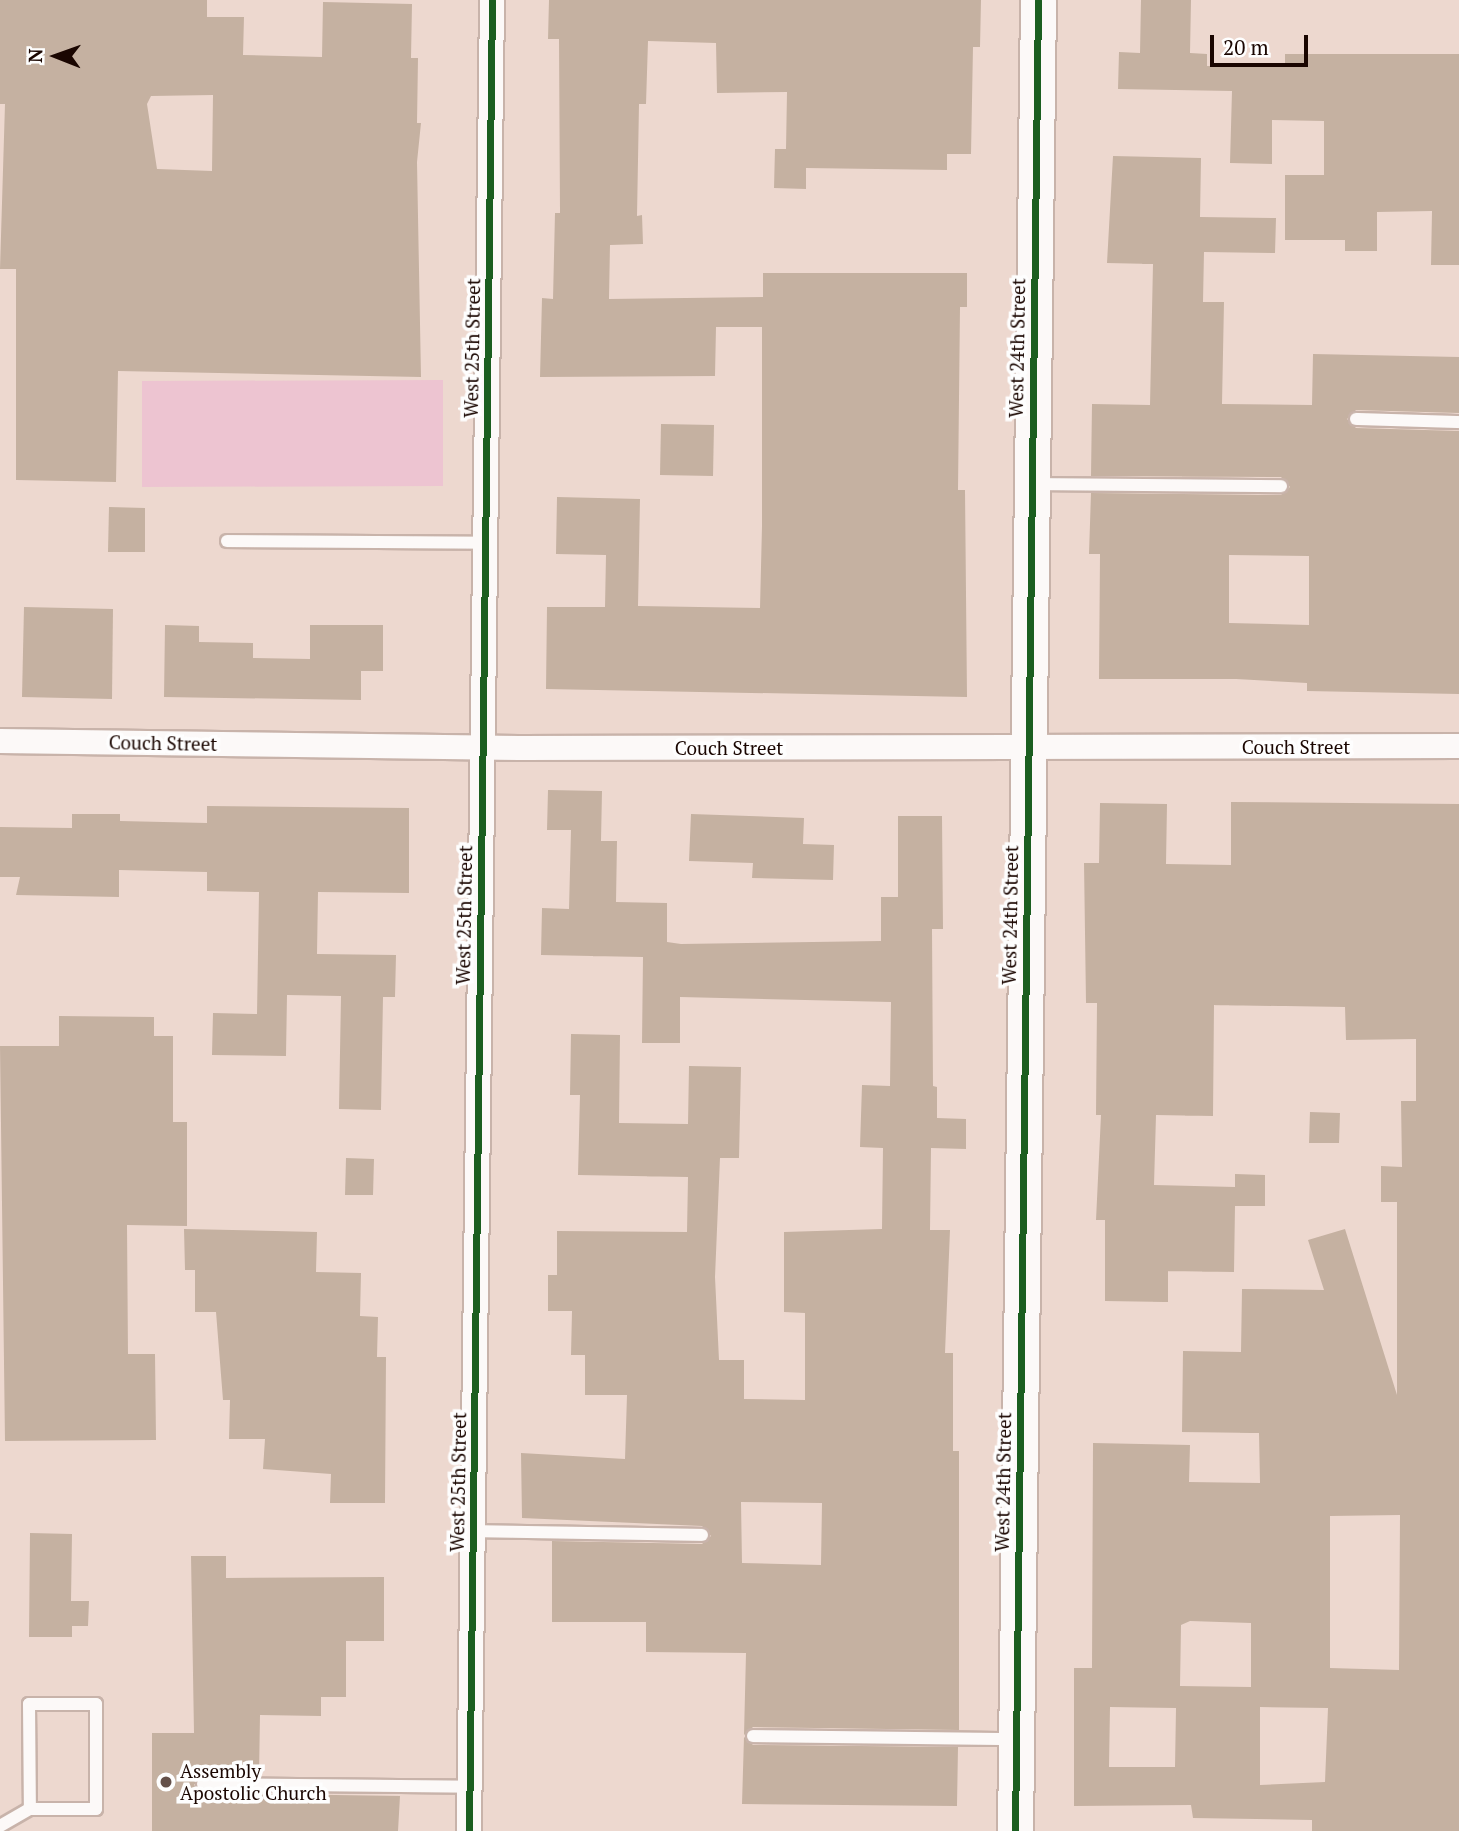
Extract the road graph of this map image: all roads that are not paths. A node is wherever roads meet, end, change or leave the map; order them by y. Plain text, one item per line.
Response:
1 (492, 0) edge
2 (1038, 0) edge
3 (1356, 419) dead end
4 (1459, 422) edge
5 (1031, 484) junction
6 (1280, 486) dead end
7 (228, 541) dead end
8 (485, 544) junction
9 (0, 741) edge
10 (1459, 746) edge
11 (482, 747) junction
12 (1028, 747) junction
13 (473, 1531) junction
14 (702, 1535) dead end
15 (753, 1736) dead end
16 (1016, 1739) junction
17 (202, 1784) dead end
18 (469, 1787) junction
19 (30, 1809) junction
20 (0, 1826) edge
21 (469, 1831) edge
22 (1015, 1831) edge

1 - 8 street, West 25th Street
2 - 5 street, West 24th Street
3 - 4 lane
5 - 6 lane
5 - 12 street, West 24th Street
7 - 8 lane
8 - 11 street, West 25th Street
9 - 11 street, Couch Street
10 - 12 street, Couch Street
11 - 12 street, Couch Street
11 - 13 street, West 25th Street
12 - 16 street, West 24th Street
13 - 14 lane
13 - 18 street, West 25th Street
15 - 16 lane
16 - 22 street, West 24th Street
17 - 18 lane
18 - 21 street, West 25th Street
19 - 19 lane
19 - 20 lane

